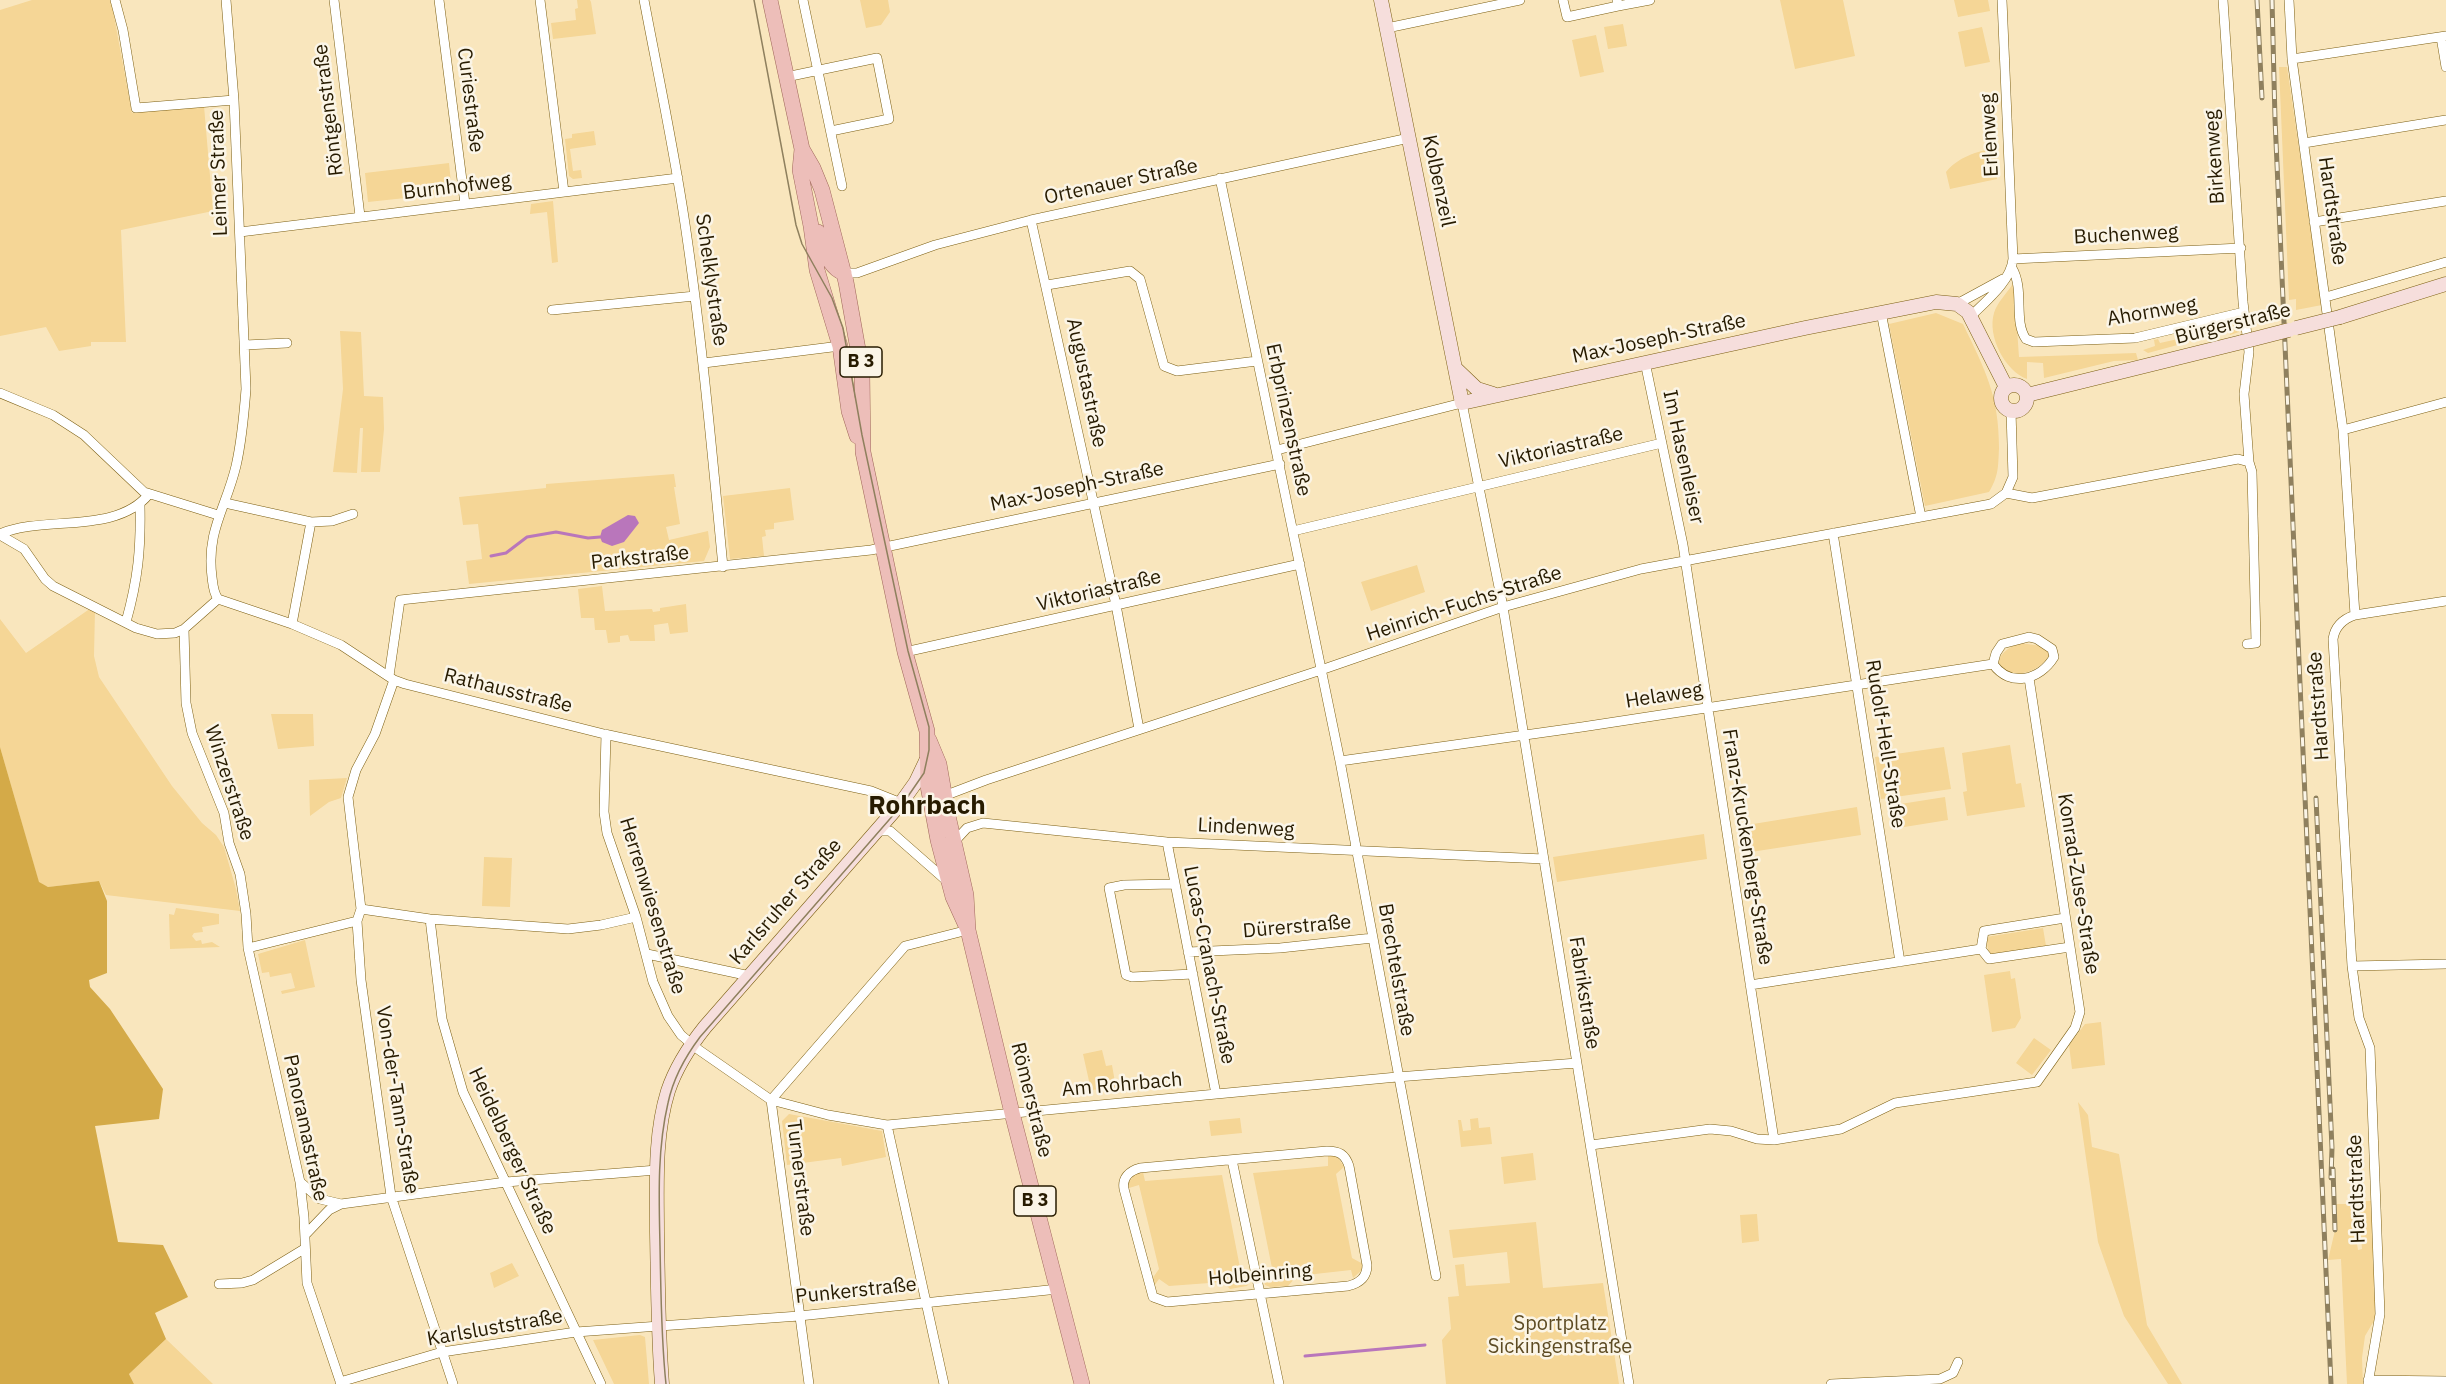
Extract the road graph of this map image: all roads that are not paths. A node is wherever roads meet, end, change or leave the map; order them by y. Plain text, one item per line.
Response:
1 (115, 0) edge
2 (226, 0) edge
3 (334, 0) edge
4 (439, 0) edge
5 (540, 0) edge
6 (644, 0) edge
7 (770, 0) edge
8 (803, 0) edge
9 (1381, 0) edge
10 (1520, 0) edge
11 (1563, 0) edge
12 (1650, 0) edge
13 (2002, 0) edge
14 (2223, 0) edge
15 (2289, 0) edge
16 (1618, 3) edge
17 (1387, 28) junction
18 (2444, 37) edge
19 (2292, 59) junction
20 (2446, 67) edge
21 (818, 70) junction
22 (786, 77) junction
23 (234, 100) junction
24 (2446, 120) edge
25 (831, 131) junction
26 (1409, 138) junction
27 (2304, 143) junction
28 (802, 149) junction
29 (678, 178) junction
30 (1220, 178) junction
31 (842, 186) dead end
32 (564, 192) junction
33 (2446, 201) edge
34 (465, 204) junction
35 (360, 216) junction
36 (1031, 220) junction
37 (2314, 222) junction
38 (811, 226) junction
39 (240, 232) junction
40 (2241, 248) junction
41 (2446, 262) edge
42 (2013, 263) junction
43 (844, 273) junction
44 (2003, 279) junction
45 (2446, 284) edge
46 (1047, 285) junction
47 (695, 296) junction
48 (2326, 297) junction
49 (1957, 304) junction
50 (552, 310) dead end
51 (1881, 312) junction
52 (2244, 312) junction
53 (1971, 316) junction
54 (2029, 341) joint
55 (287, 343) dead end
56 (245, 345) junction
57 (840, 346) junction
58 (1257, 362) junction
59 (1645, 362) junction
60 (704, 363) junction
61 (1456, 369) junction
62 (2006, 387) junction
63 (0, 393) edge
64 (2027, 394) junction
65 (1497, 395) junction
66 (1462, 402) junction
67 (2446, 402) edge
68 (2012, 411) junction
69 (2343, 430) junction
70 (1662, 443) junction
71 (1277, 450) junction
72 (863, 452) junction
73 (2249, 462) junction
74 (1280, 464) junction
75 (1478, 486) junction
76 (2007, 493) junction
77 (149, 494) junction
78 (225, 503) junction
79 (1093, 503) junction
80 (140, 505) junction
81 (353, 514) dead end
82 (218, 515) junction
83 (1921, 517) junction
84 (311, 522) junction
85 (1293, 531) junction
86 (1833, 532) junction
87 (0, 534) edge
88 (883, 548) junction
89 (1685, 559) junction
90 (1300, 564) junction
91 (723, 567) junction
92 (218, 599) junction
93 (2446, 601) edge
94 (1116, 605) junction
95 (1503, 607) junction
96 (2355, 615) junction
97 (126, 622) junction
98 (292, 624) junction
99 (184, 629) junction
100 (2247, 644) dead end
101 (905, 652) junction
102 (1993, 664) junction
103 (1321, 670) junction
104 (391, 678) junction
105 (2029, 678) junction
106 (1857, 685) junction
107 (1708, 706) junction
108 (1139, 729) junction
109 (927, 731) junction
110 (606, 734) junction
111 (1524, 735) junction
112 (926, 761) junction
113 (1340, 761) junction
114 (944, 796) junction
115 (901, 803) junction
116 (877, 831) junction
117 (954, 842) junction
118 (1167, 842) junction
119 (1356, 852) junction
120 (1544, 859) junction
121 (949, 883) junction
122 (1175, 884) junction
123 (361, 909) junction
124 (636, 917) junction
125 (2065, 918) junction
126 (430, 919) junction
127 (357, 921) junction
128 (968, 930) junction
129 (1373, 938) junction
130 (2070, 947) junction
131 (248, 948) junction
132 (1981, 949) junction
133 (1188, 952) junction
134 (647, 954) junction
135 (1900, 962) junction
136 (2446, 964) edge
137 (2352, 966) junction
138 (1193, 974) junction
139 (750, 976) junction
140 (1750, 985) junction
141 (691, 1044) junction
142 (1577, 1063) junction
143 (1397, 1077) junction
144 (1216, 1094) junction
145 (771, 1101) junction
146 (1012, 1113) junction
147 (888, 1125) junction
148 (1774, 1140) junction
149 (1591, 1145) junction
150 (1232, 1160) junction
151 (657, 1170) junction
152 (300, 1182) junction
153 (506, 1182) junction
154 (391, 1196) junction
155 (340, 1204) junction
156 (305, 1236) junction
157 (304, 1249) junction
158 (1436, 1276) dead end
159 (219, 1284) dead end
160 (1058, 1289) junction
161 (1260, 1293) junction
162 (926, 1301) junction
163 (799, 1316) junction
164 (658, 1326) junction
165 (576, 1332) junction
166 (442, 1352) junction
167 (1958, 1362) dead end
168 (2446, 1381) edge
169 (2368, 1382) edge
170 (341, 1383) edge
171 (453, 1384) edge
172 (601, 1384) edge
173 (662, 1384) edge
174 (809, 1384) edge
175 (944, 1384) edge
176 (1082, 1384) edge
177 (1279, 1384) edge
178 (1629, 1384) edge
179 (1831, 1384) edge

1 - 23 street
2 - 23 street, Leimer Straße
3 - 35 street, Röntgenstraße
4 - 34 street, Curiestraße
5 - 32 street
6 - 29 street, Schelklystraße
7 - 22 main road, Karlsruher Straße / B 3
8 - 21 street
9 - 17 street, Kolbenzeil
10 - 17 street
11 - 16 street
12 - 16 street
13 - 42 street, Erlenweg
14 - 40 street, Birkenweg
15 - 19 street, Hardtstraße
17 - 26 street, Kolbenzeil
18 - 19 street
18 - 20 street
19 - 27 street, Hardtstraße
21 - 22 street
21 - 25 street
21 - 25 street
22 - 28 main road, Karlsruher Straße / B 3
23 - 39 street, Leimer Straße
24 - 27 street
25 - 31 street
26 - 30 street, Ortenauer Straße
26 - 61 street, Kolbenzeil
27 - 37 street, Hardtstraße
28 - 38 main road, Karlsruher Straße / B 3
28 - 43 main road, Karlsruher Straße / B 3
29 - 32 street, Burnhofweg
29 - 47 street, Schelklystraße
30 - 36 street, Ortenauer Straße
30 - 58 street, Erbprinzenstraße
32 - 34 street, Burnhofweg
33 - 37 street
34 - 35 street, Burnhofweg
35 - 39 street, Burnhofweg
36 - 43 street, Ortenauer Straße
36 - 46 street, Augustastraße
37 - 48 street, Hardtstraße
38 - 43 main road, B 3
38 - 57 main road, Karlsruher Straße / B 3
39 - 56 street, Leimer Straße
40 - 42 street, Buchenweg
40 - 52 street, Birkenweg
41 - 48 street
42 - 44 street
42 - 54 street, Erlenweg
43 - 72 main road, Karlsruher Straße / B 3
44 - 49 street
44 - 53 street
45 - 64 street, Bürgerstraße, bridge
46 - 58 street
46 - 79 street, Augustastraße
47 - 50 street
47 - 60 street, Schelklystraße
48 - 69 street, Hardtstraße
49 - 51 street, Max-Joseph-Straße
49 - 53 street
51 - 59 street, Max-Joseph-Straße
51 - 83 street
52 - 54 street, Ahornweg
52 - 73 street
53 - 62 street
55 - 56 street
56 - 78 street, Leimer Straße
57 - 60 street
57 - 72 main road, Karlsruher Straße / B 3
58 - 71 street, Erbprinzenstraße
59 - 65 street, Max-Joseph-Straße
59 - 70 street, Im Hasenleiser
60 - 91 street, Schelklystraße
61 - 65 street
61 - 66 street, Kolbenzeil
62 - 64 street
62 - 68 street
63 - 77 street
64 - 68 street
65 - 66 street, Max-Joseph-Straße
66 - 71 street, Max-Joseph-Straße
66 - 75 street, Kolbenzeil
67 - 69 street
68 - 76 street
69 - 96 street, Hardtstraße
70 - 75 street, Viktoriastraße
70 - 89 street, Im Hasenleiser
71 - 74 street, Erbprinzenstraße
72 - 88 main road, Karlsruher Straße / B 3
73 - 76 street
73 - 100 street
74 - 79 street, Max-Joseph-Straße
74 - 85 street, Erbprinzenstraße
75 - 85 street, Viktoriastraße
75 - 95 street, Kolbenzeil
76 - 83 street, Heinrich-Fuchs-Straße
77 - 80 street
77 - 82 street
78 - 82 street
78 - 84 street
79 - 88 street, Max-Joseph-Straße
79 - 94 street, Augustastraße
80 - 87 street
80 - 97 street
81 - 84 street
82 - 92 street
83 - 86 street, Heinrich-Fuchs-Straße
84 - 98 street
85 - 90 street, Erbprinzenstraße
86 - 89 street, Heinrich-Fuchs-Straße
86 - 106 street, Rudolf-Hell-Straße
87 - 97 street
88 - 91 street, Parkstraße
88 - 101 main road, Karlsruher Straße / B 3
89 - 95 street, Heinrich-Fuchs-Straße
89 - 107 street, Franz-Kruckenberg-Straße
90 - 94 street, Viktoriastraße
90 - 103 street, Erbprinzenstraße
91 - 104 street, Parkstraße
92 - 98 street, Rathausstraße
92 - 99 street
93 - 96 street
94 - 101 street, Viktoriastraße
94 - 108 street, Augustastraße
95 - 103 street, Heinrich-Fuchs-Straße
95 - 111 street, Fabrikstraße
96 - 137 street, Hardtstraße
97 - 99 street
98 - 104 street, Rathausstraße
99 - 131 street, Winzerstraße
101 - 109 main road, Karlsruher Straße / B 3
102 - 105 street
102 - 105 street
102 - 106 street, Helaweg
103 - 108 street, Heinrich-Fuchs-Straße
103 - 113 street, Brechtelstraße
104 - 110 street, Rathausstraße
104 - 123 street
105 - 125 street, Konrad-Zuse-Straße
106 - 107 street, Helaweg
106 - 135 street, Rudolf-Hell-Straße
107 - 111 street, Helaweg
107 - 140 street, Franz-Kruckenberg-Straße
108 - 114 street, Heinrich-Fuchs-Straße
109 - 112 main road, Karlsruher Straße / B 3
109 - 114 main road, Römerstraße / B 3
110 - 115 street, Rathausstraße
110 - 124 street, Herrenwiesenstraße
111 - 113 street, Helaweg
111 - 120 street, Fabrikstraße
112 - 115 street, Karlsruher Straße / B 3
112 - 121 main road, Römerstraße / B 3
113 - 119 street, Brechtelstraße
114 - 117 main road, Römerstraße / B 3
115 - 116 street, Karlsruher Straße / B 3
116 - 121 street
116 - 139 street, Karlsruher Straße
117 - 118 street, Lindenweg
117 - 128 main road, Römerstraße / B 3
118 - 119 street, Lindenweg
118 - 122 street, Lucas-Cranach-Straße
119 - 120 street, Lindenweg
119 - 129 street, Brechtelstraße
120 - 142 street, Fabrikstraße
121 - 128 main road, Römerstraße / B 3
122 - 133 street, Lucas-Cranach-Straße
122 - 138 street
123 - 126 street
123 - 127 street
124 - 126 street
124 - 134 street, Herrenwiesenstraße
125 - 130 street, Konrad-Zuse-Straße
125 - 132 street
126 - 153 street, Heidelberger Straße
127 - 131 street
127 - 154 street, Von-der-Tann-Straße
128 - 145 street, Turnerstraße
128 - 146 main road, Römerstraße / B 3
129 - 133 street, Dürerstraße
129 - 143 street, Brechtelstraße
130 - 132 street
130 - 148 street, Konrad-Zuse-Straße
131 - 152 street, Panoramastraße
132 - 135 street
133 - 138 street, Lucas-Cranach-Straße
134 - 139 street
134 - 141 street, Herrenwiesenstraße
135 - 140 street
136 - 137 street
137 - 169 street, Hardtstraße
138 - 144 street, Lucas-Cranach-Straße
139 - 141 street, Karlsruher Straße
140 - 148 street, Franz-Kruckenberg-Straße
141 - 145 street, Am Rohrbach
141 - 151 street, Karlsruher Straße
142 - 143 street, Am Rohrbach
142 - 149 street, Fabrikstraße
143 - 144 street, Am Rohrbach
143 - 158 street, Brechtelstraße
144 - 146 street, Am Rohrbach
145 - 147 street, Am Rohrbach
145 - 163 street, Turnerstraße
146 - 147 street, Am Rohrbach
146 - 160 main road, Römerstraße / B 3
147 - 162 street
148 - 149 street
149 - 178 street, Fabrikstraße
150 - 161 street
150 - 161 street, Holbeinring
150 - 161 street, Holbeinring
151 - 153 street
151 - 164 street, Karlsruher Straße
152 - 155 street
152 - 156 street, Panoramastraße
153 - 154 street
153 - 165 street, Heidelberger Straße
154 - 155 street
154 - 166 street, Von-der-Tann-Straße
155 - 156 street
156 - 157 street, Panoramastraße
157 - 159 street
157 - 170 street, Panoramastraße
160 - 162 street, Punkerstraße
160 - 176 main road, Römerstraße / B 3
161 - 177 street
162 - 163 street, Punkerstraße
162 - 175 street
163 - 164 street, Punkerstraße
163 - 174 street, Turnerstraße
164 - 165 street, Karlsluststraße
164 - 173 street, Karlsruher Straße
165 - 166 street, Karlsluststraße
165 - 172 street, Heidelberger Straße
166 - 170 street, Karlsluststraße
166 - 171 street, Von-der-Tann-Straße
167 - 179 street
168 - 169 street

